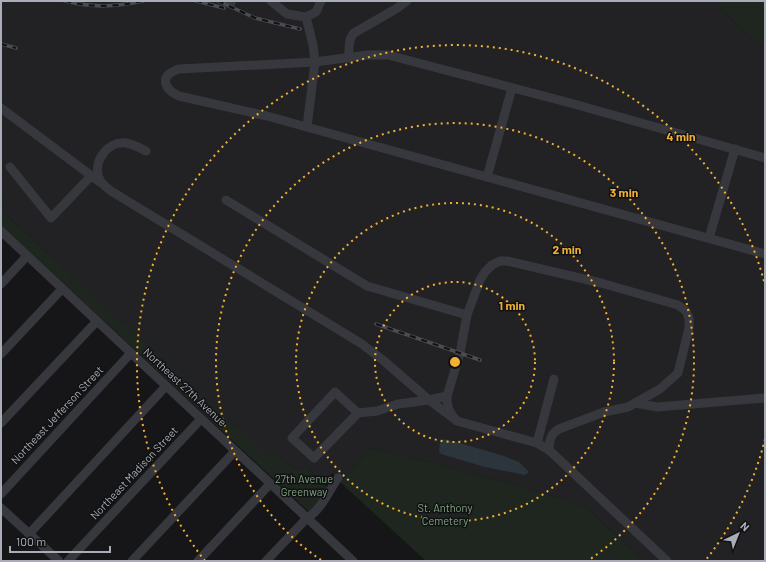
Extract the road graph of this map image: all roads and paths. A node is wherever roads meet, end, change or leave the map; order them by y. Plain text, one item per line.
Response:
1 (271, 1) edge
2 (321, 1) edge
3 (407, 1) edge
4 (306, 17) junction
5 (348, 58) junction
6 (315, 62) junction
7 (512, 88) junction
8 (1, 108) edge
9 (306, 127) junction
10 (735, 149) junction
11 (146, 151) dead end
12 (765, 158) edge
13 (10, 167) dead end
14 (92, 176) junction
15 (487, 177) junction
16 (104, 185) junction
17 (226, 200) dead end
18 (1, 231) edge
19 (709, 238) junction
20 (765, 254) edge
21 (27, 256) junction
22 (1, 284) edge
23 (62, 289) junction
24 (467, 315) junction
25 (96, 321) junction
26 (1, 354) edge
27 (132, 354) junction
28 (554, 379) dead end
29 (166, 386) junction
30 (447, 396) junction
31 (429, 400) junction
32 (763, 401) edge
33 (635, 403) junction
34 (358, 413) junction
35 (201, 419) junction
36 (457, 421) junction
37 (1, 424) edge
38 (537, 443) junction
39 (549, 450) junction
40 (235, 451) junction
41 (338, 478) dead end
42 (270, 484) junction
43 (1, 494) edge
44 (1, 508) edge
45 (307, 518) junction
46 (29, 534) junction
47 (350, 560) edge
48 (59, 561) edge
49 (68, 561) edge
50 (132, 561) edge
51 (198, 561) edge
52 (266, 561) edge
53 (667, 561) edge

1 - 4 street
2 - 4 street
3 - 5 street
4 - 6 street
5 - 6 street
5 - 7 street
6 - 9 street
6 - 9 street
7 - 10 street
7 - 15 street
8 - 14 street
9 - 15 street
10 - 12 street
10 - 19 street
11 - 16 street
13 - 14 street
14 - 16 street
15 - 19 street
16 - 31 street
17 - 24 street
18 - 21 street, Northeast 27th Avenue
19 - 20 street
21 - 22 street
21 - 23 street, Northeast 27th Avenue
23 - 25 street, Northeast 27th Avenue
23 - 26 street
24 - 30 street
24 - 33 street
25 - 27 street, Northeast 27th Avenue
25 - 37 street
27 - 29 street, Northeast 27th Avenue
27 - 43 street, Northeast Jefferson Street
28 - 38 street
29 - 35 street, Northeast 27th Avenue
29 - 46 street
30 - 31 street
30 - 36 street
31 - 34 street
31 - 36 street
32 - 33 street
33 - 39 street
34 - 34 street
35 - 40 street, Northeast 27th Avenue
35 - 49 street, Northeast Madison Street
36 - 38 street
38 - 39 street
39 - 53 street
40 - 42 street, Northeast 27th Avenue
40 - 50 street
41 - 45 street
42 - 45 street, Northeast 27th Avenue
42 - 51 street
44 - 46 street
45 - 47 street, Northeast 27th Avenue
45 - 52 street
46 - 48 street

